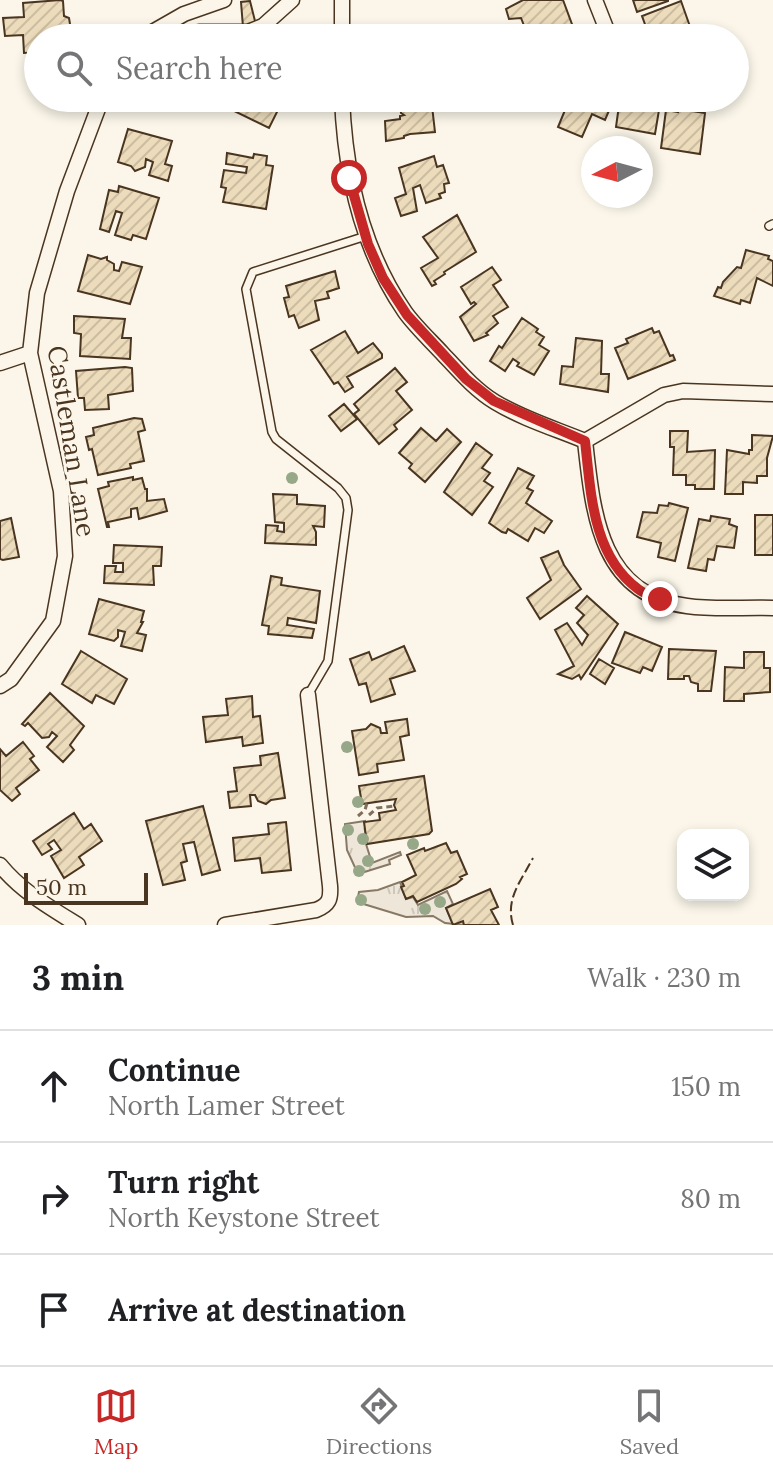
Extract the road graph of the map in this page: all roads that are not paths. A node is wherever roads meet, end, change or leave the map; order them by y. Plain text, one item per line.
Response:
1 (224, 0) edge
2 (292, 0) edge
3 (341, 0) edge
4 (595, 0) edge
5 (166, 24) edge
6 (265, 24) edge
7 (342, 24) edge
8 (604, 24) edge
9 (97, 112) edge
10 (343, 112) edge
11 (366, 236) junction
12 (30, 353) junction
13 (0, 363) edge
14 (773, 394) edge
15 (585, 441) junction
16 (773, 608) edge
17 (0, 686) edge
18 (308, 695) joint
19 (0, 865) edge
20 (78, 925) edge
21 (225, 925) edge

1 - 5 street
2 - 6 street
3 - 7 street
4 - 8 street
9 - 12 street, Castleman Lane
10 - 11 street
11 - 15 street
11 - 18 lane
12 - 13 street
12 - 17 street, Castleman Lane
14 - 15 street
15 - 16 street
18 - 21 street
19 - 20 street

